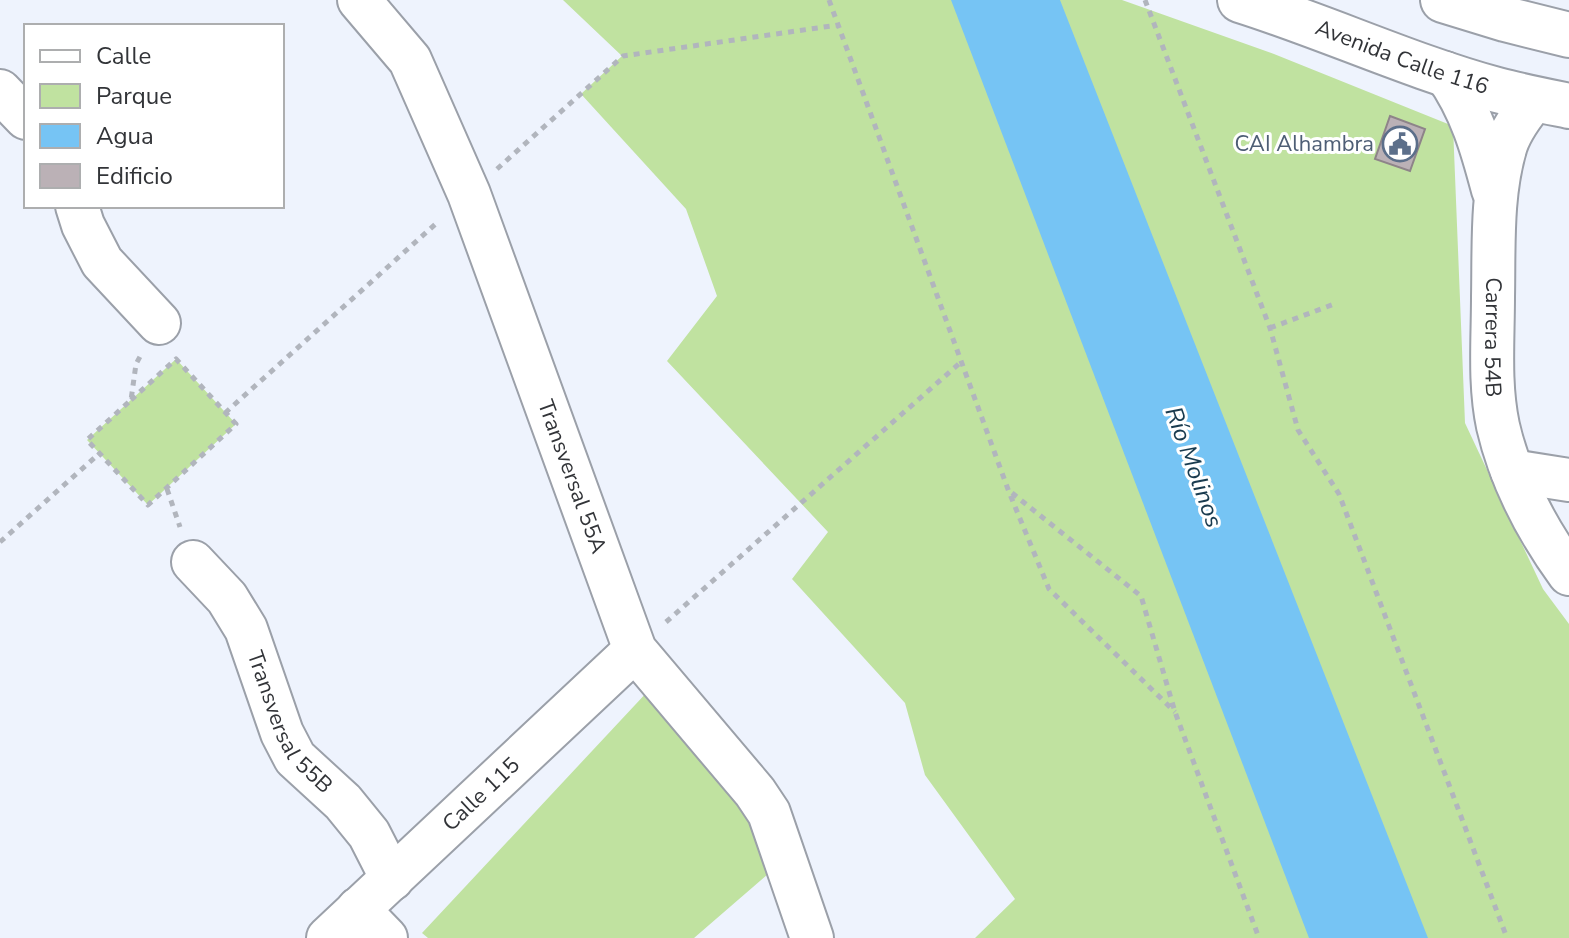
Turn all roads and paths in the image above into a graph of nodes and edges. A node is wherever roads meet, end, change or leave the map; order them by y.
1 (359, 0) edge
2 (829, 0) edge
3 (1145, 0) edge
4 (1240, 0) edge
5 (1443, 0) edge
6 (1507, 9) edge
7 (838, 25) junction
8 (1569, 35) edge
9 (1445, 73) junction
10 (0, 91) edge
11 (1552, 102) edge
12 (24, 116) edge
13 (469, 194) junction
14 (1495, 199) junction
15 (78, 208) edge
16 (1337, 303) dead end
17 (159, 323) dead end
18 (1270, 328) junction
19 (962, 361) junction
20 (225, 413) junction
21 (100, 453) junction
22 (1512, 471) junction
23 (1569, 480) edge
24 (1009, 492) junction
25 (0, 542) edge
26 (193, 562) dead end
27 (1569, 574) edge
28 (635, 650) junction
29 (1175, 712) junction
30 (392, 879) junction
31 (372, 924) edge
32 (328, 938) edge
33 (812, 938) edge
34 (1259, 938) edge
35 (1507, 938) edge

1 - 13 street, Transversal 55A
2 - 7 path
3 - 18 path
4 - 9 main road, Avenida Calle 116
5 - 6 main road
6 - 8 main road
7 - 13 path
7 - 19 path
9 - 11 main road, Avenida Calle 116
9 - 14 street, Carrera 54B
10 - 12 street
11 - 14 street, Carrera 54B
13 - 20 path
13 - 28 street, Transversal 55A
14 - 22 street, Carrera 54B
15 - 17 street
16 - 18 path
18 - 35 path
19 - 24 path
19 - 28 path
20 - 21 path
20 - 21 path
21 - 25 path
22 - 23 street
22 - 27 street, Carrera 54B
24 - 29 path
24 - 29 path
26 - 30 street, Transversal 55B
28 - 30 street, Calle 115
28 - 33 street, Transversal 55A
29 - 34 path
30 - 31 street, Calle 115
31 - 32 street, Calle 115

